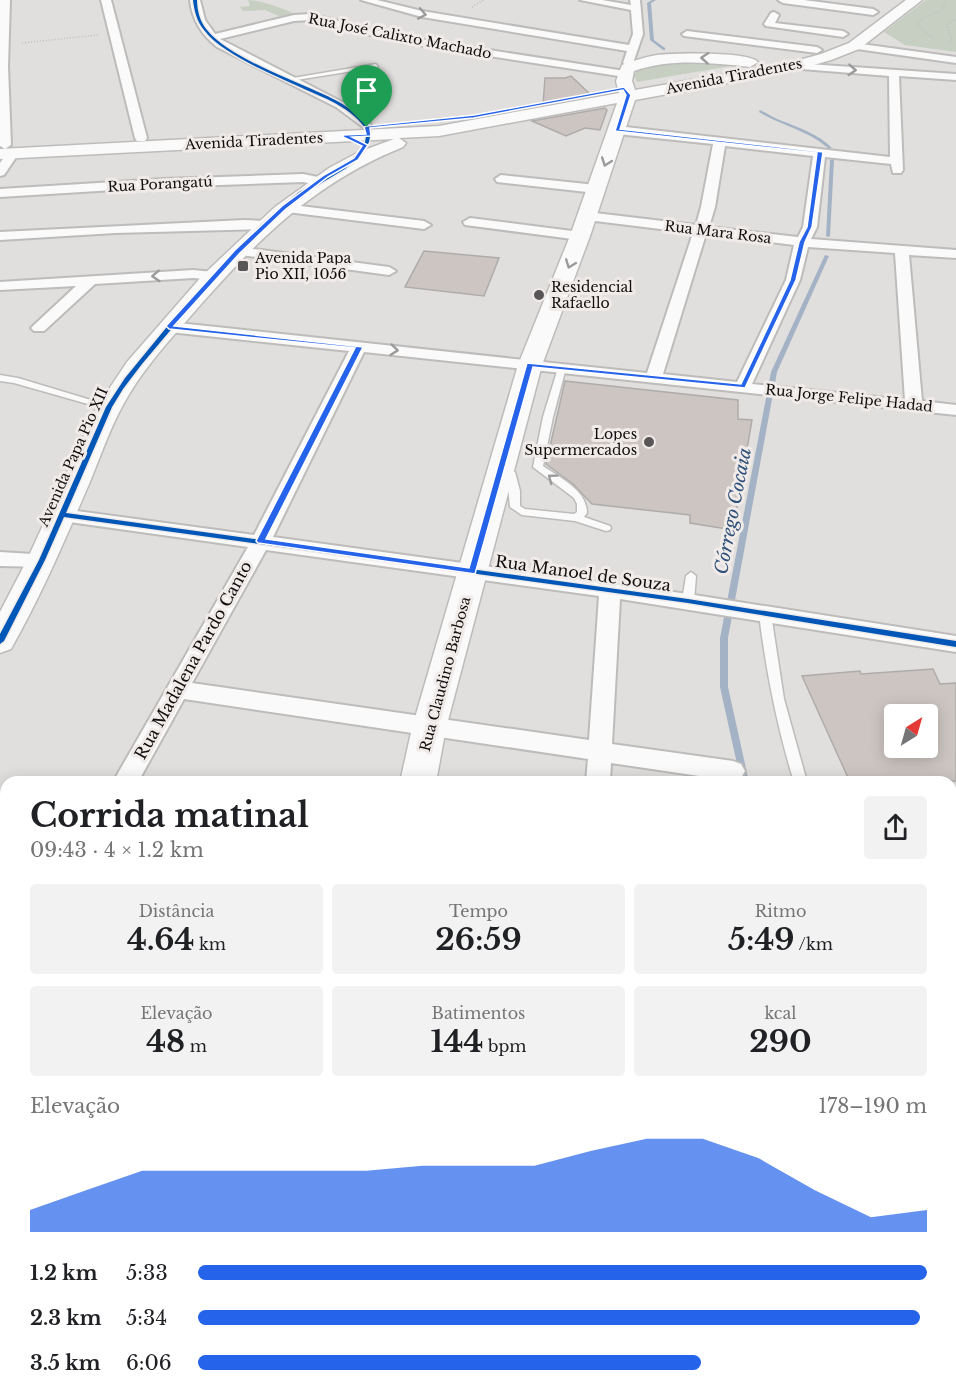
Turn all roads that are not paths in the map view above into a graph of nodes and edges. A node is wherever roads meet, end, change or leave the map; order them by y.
1 (5, 0) edge
2 (106, 0) edge
3 (195, 0) edge
4 (366, 0) edge
5 (585, 0) edge
6 (783, 0) edge
7 (915, 0) edge
8 (635, 4) edge
9 (877, 9) joint
10 (774, 15) dead end
11 (687, 34) dead end
12 (212, 38) junction
13 (852, 41) junction
14 (632, 50) junction
15 (817, 50) junction
16 (956, 60) edge
17 (650, 61) junction
18 (764, 64) junction
19 (376, 66) dead end
20 (793, 66) junction
21 (894, 73) junction
22 (956, 77) edge
23 (290, 79) junction
24 (626, 81) junction
25 (320, 130) junction
26 (617, 130) junction
27 (439, 131) junction
28 (344, 136) junction
29 (141, 138) junction
30 (720, 141) junction
31 (364, 142) junction
32 (4, 149) edge
33 (820, 152) junction
34 (0, 172) edge
35 (501, 179) dead end
36 (319, 181) junction
37 (596, 189) junction
38 (0, 193) edge
39 (284, 208) junction
40 (470, 222) dead end
41 (265, 225) junction
42 (424, 225) dead end
43 (584, 226) junction
44 (699, 231) junction
45 (0, 236) edge
46 (802, 242) junction
47 (238, 251) junction
48 (902, 251) junction
49 (956, 254) edge
50 (389, 271) dead end
51 (214, 276) junction
52 (92, 279) junction
53 (0, 286) edge
54 (169, 327) junction
55 (39, 328) dead end
56 (359, 347) junction
57 (530, 364) junction
58 (562, 368) junction
59 (654, 377) junction
60 (0, 378) edge
61 (747, 387) junction
62 (914, 405) junction
63 (109, 407) junction
64 (956, 410) edge
65 (500, 468) junction
66 (62, 514) junction
67 (576, 518) junction
68 (606, 528) dead end
69 (261, 541) junction
70 (0, 560) edge
71 (42, 560) junction
72 (472, 572) junction
73 (691, 576) dead end
74 (610, 591) junction
75 (688, 601) junction
76 (761, 614) junction
77 (0, 641) edge
78 (956, 644) edge
79 (176, 689) junction
80 (429, 728) junction
81 (598, 750) junction
82 (733, 771) dead end
83 (128, 776) edge
84 (419, 776) edge
85 (598, 776) edge
86 (799, 776) edge

1 - 32 street
2 - 29 street
3 - 12 street
4 -> 14 street
5 - 8 street
6 - 9 street
7 - 13 main road, Avenida Tiradentes
8 - 14 street
9 - 13 main road, Avenida Tiradentes
10 - 13 street
11 - 15 street
12 - 23 street
12 - 24 street, Rua José Calixto Machado
13 - 15 main road, Avenida Tiradentes
13 - 16 street
13 - 20 main road, Avenida Tiradentes
14 - 17 street
14 - 24 street
15 - 18 main road, Avenida Tiradentes
18 -> 17 main road
17 - 24 main road
18 - 24 main road, Avenida Tiradentes
19 - 23 lane
20 -> 21 street
20 - 24 main road, Avenida Tiradentes
21 - 22 street
21 - 33 street
23 - 31 street
24 - 26 main road, Rua Claudino Barbosa
24 - 27 main road, Avenida Tiradentes
24 - 31 main road, Avenida Tiradentes
25 - 28 main road
25 - 29 main road, Avenida Tiradentes
25 - 31 main road, Avenida Tiradentes
26 - 30 street
26 -> 37 main road, Rua Claudino Barbosa
27 - 31 main road, Avenida Tiradentes
27 - 31 main road
28 - 31 main road
28 - 32 main road, Avenida Tiradentes
29 - 32 main road, Avenida Tiradentes
30 - 33 street
30 - 44 street
31 - 36 main road, Avenida Papa Pio XII
32 - 34 street
33 - 46 street
35 - 37 street
36 - 38 street, Rua Porangatú
36 - 39 main road, Avenida Papa Pio XII
37 - 43 main road, Rua Claudino Barbosa
39 - 41 main road, Avenida Papa Pio XII
39 - 42 street
40 - 43 street, Rua Mara Rosa
41 - 45 street
41 - 47 main road, Avenida Papa Pio XII
43 - 44 street, Rua Mara Rosa
43 -> 57 main road, Rua Claudino Barbosa
44 - 46 street, Rua Mara Rosa
44 - 59 street
46 - 48 street, Rua Mara Rosa
46 - 61 street
47 - 50 street
47 - 51 main road, Avenida Papa Pio XII
48 - 49 street, Rua Mara Rosa
48 - 62 street
51 -> 52 street
51 - 54 main road, Avenida Papa Pio XII
52 - 53 street
52 - 55 street
54 - 56 street, Rua Jorge Felipe Hadad
54 - 63 main road, Avenida Papa Pio XII
56 -> 57 street, Rua Jorge Felipe Hadad
56 - 69 street, Rua Madalena Pardo Canto
57 - 58 street, Rua Jorge Felipe Hadad
57 - 65 main road, Rua Claudino Barbosa
58 - 59 street, Rua Jorge Felipe Hadad
67 -> 58 lane
59 - 61 street, Rua Jorge Felipe Hadad
60 - 63 lane
61 - 62 street, Rua Jorge Felipe Hadad
62 - 64 street, Rua Jorge Felipe Hadad
63 - 66 main road, Avenida Papa Pio XII
65 - 67 lane
65 - 72 main road, Rua Claudino Barbosa
66 - 69 street, Rua Manoel de Souza
66 - 71 main road, Avenida Papa Pio XII
67 - 68 lane
69 - 72 street, Rua Manoel de Souza
69 - 79 street, Rua Madalena Pardo Canto
70 - 71 street
71 - 77 main road, Avenida Papa Pio XII
72 - 74 street, Rua Manoel de Souza
72 - 80 main road, Rua Claudino Barbosa
73 - 75 lane
74 - 75 street, Rua Manoel de Souza
74 - 81 street
75 - 76 street, Rua Manoel de Souza
76 - 78 street, Rua Manoel de Souza
76 - 86 lane
79 - 80 street
79 - 83 street, Rua Madalena Pardo Canto
80 - 81 street
80 - 84 main road, Rua Claudino Barbosa
81 - 82 street
81 - 85 street

